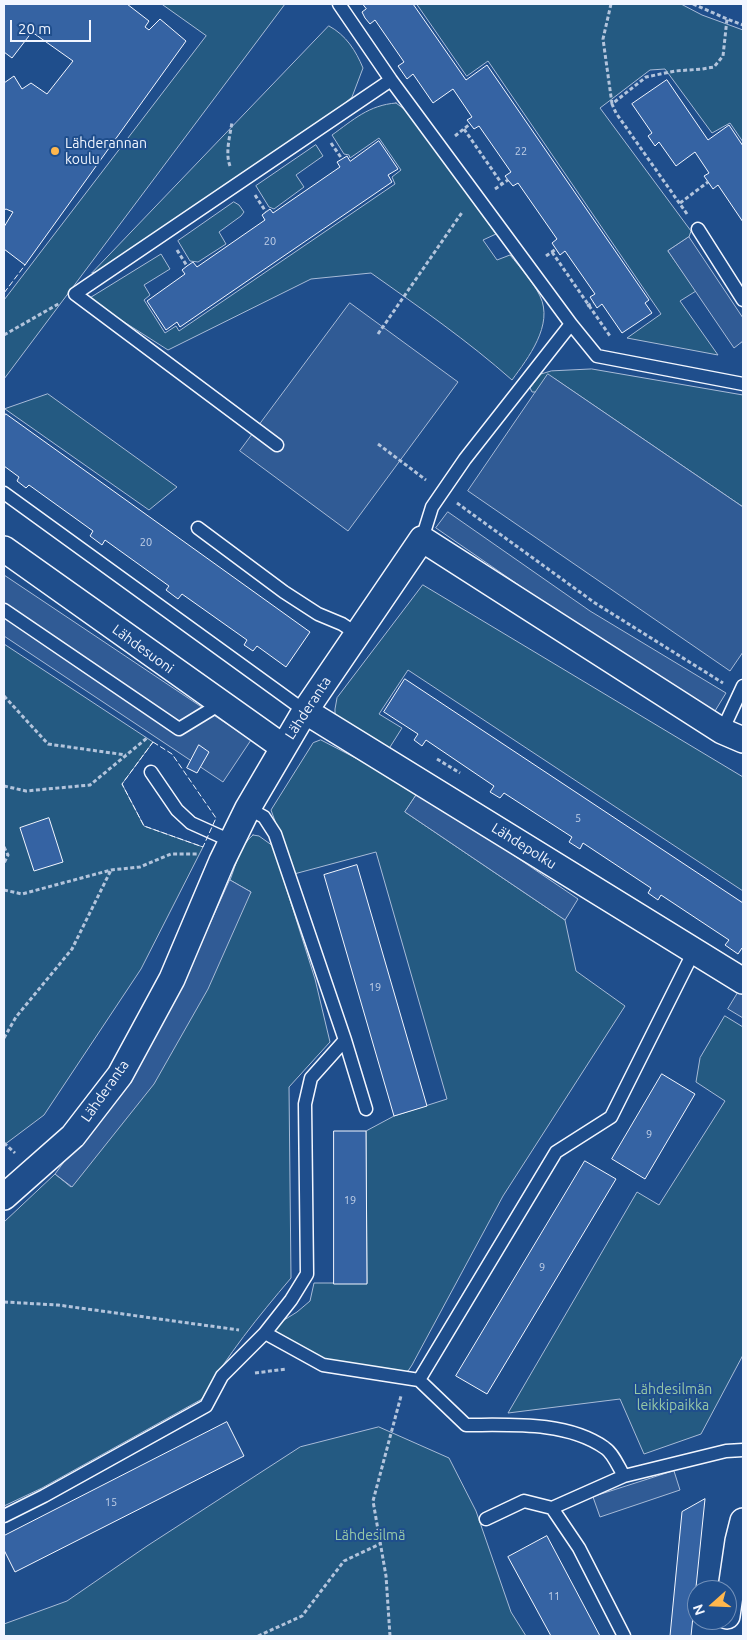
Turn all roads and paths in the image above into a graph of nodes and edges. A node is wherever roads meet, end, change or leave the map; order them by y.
1 (339, 4) edge
2 (611, 4) edge
3 (692, 4) edge
4 (726, 20) junction
5 (743, 25) edge
6 (391, 80) junction
7 (612, 104) junction
8 (232, 122) dead end
9 (464, 129) dead end
10 (708, 182) dead end
11 (239, 184) junction
12 (502, 184) dead end
13 (475, 192) junction
14 (680, 203) junction
15 (698, 229) joint
16 (552, 252) dead end
17 (75, 294) junction
18 (743, 300) edge
19 (571, 324) junction
20 (378, 334) dead end
21 (4, 336) edge
22 (610, 336) dead end
23 (743, 384) edge
24 (378, 444) dead end
25 (277, 445) dead end
26 (4, 493) edge
27 (443, 493) junction
28 (198, 528) dead end
29 (422, 539) junction
30 (4, 549) edge
31 (4, 610) edge
32 (357, 634) junction
33 (741, 690) edge
34 (4, 696) edge
35 (220, 704) junction
36 (305, 711) junction
37 (732, 736) edge
38 (147, 738) dead end
39 (283, 747) junction
40 (126, 755) junction
41 (151, 772) dead end
42 (4, 786) edge
43 (248, 808) junction
44 (4, 847) edge
45 (227, 851) junction
46 (4, 863) edge
47 (111, 870) junction
48 (4, 890) edge
49 (694, 951) junction
50 (743, 981) edge
51 (4, 1038) edge
52 (345, 1040) junction
53 (366, 1109) dead end
54 (4, 1143) edge
55 (21, 1158) dead end
56 (4, 1197) edge
57 (4, 1302) edge
58 (265, 1333) junction
59 (323, 1365) junction
60 (222, 1376) junction
61 (406, 1378) junction
62 (419, 1380) junction
63 (743, 1450) edge
64 (624, 1476) junction
65 (552, 1508) junction
66 (4, 1516) edge
67 (486, 1519) dead end
68 (743, 1521) edge
69 (380, 1544) junction
70 (732, 1580) edge
71 (258, 1636) edge
72 (390, 1636) edge
73 (624, 1636) edge

1 - 6 lane
2 - 7 path
3 - 4 path
4 - 5 path
4 - 7 path
6 - 11 lane
6 - 13 lane
7 - 14 path
8 - 11 path
9 - 12 path
10 - 14 path
11 - 17 lane
13 - 19 lane
13 - 20 path
14 - 15 path
15 - 18 lane
16 - 22 path
17 - 21 path
17 - 25 lane
19 - 23 lane
19 - 27 lane
24 - 27 path
26 - 36 lane
27 - 29 lane
27 - 33 path
28 - 32 lane
29 - 32 street, Lähderanta
29 - 37 street
30 - 35 street, Lähdesuoni
31 - 35 lane
32 - 36 street, Lähderanta
33 - 37 lane
34 - 40 path
35 - 39 street, Lähdesuoni
36 - 39 street, Lähderanta
36 - 49 street, Lähdepolku
38 - 40 path
39 - 43 street, Lähderanta
40 - 42 path
41 - 45 lane
43 - 45 street, Lähderanta
43 - 52 lane
44 - 46 path
45 - 47 path
45 - 56 street, Lähderanta
47 - 48 path
47 - 51 path
49 - 50 street, Lähdepolku
49 - 62 lane
52 - 53 lane
52 - 58 lane
54 - 55 path
57 - 58 path
58 - 59 lane
58 - 60 lane
59 - 60 path
59 - 61 lane
60 - 66 lane
61 - 62 lane
61 - 69 path
62 - 64 lane
63 - 64 lane
64 - 65 lane
65 - 67 lane
65 - 73 lane
68 - 70 street
69 - 71 path
69 - 72 path

